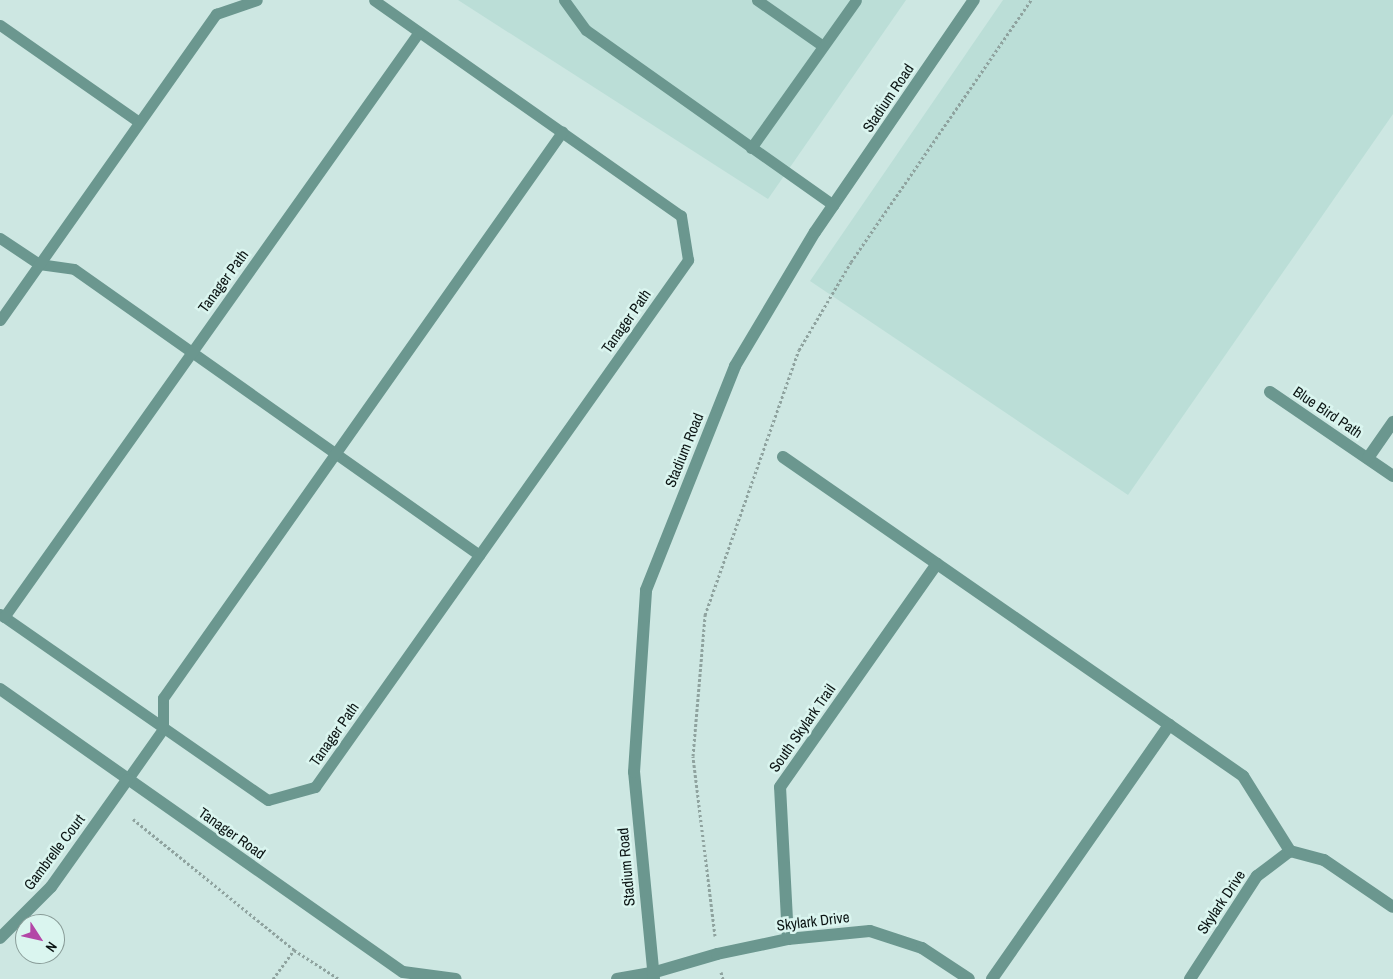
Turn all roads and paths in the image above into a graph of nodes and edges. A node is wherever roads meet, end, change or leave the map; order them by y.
1 (257, 0) edge
2 (374, 0) edge
3 (564, 0) edge
4 (757, 0) edge
5 (856, 0) edge
6 (974, 0) edge
7 (0, 24) edge
8 (419, 32) junction
9 (823, 46) junction
10 (139, 122) junction
11 (562, 132) junction
12 (751, 148) junction
13 (833, 206) junction
14 (0, 238) edge
15 (39, 264) junction
16 (0, 320) edge
17 (190, 353) junction
18 (1270, 392) dead end
19 (1393, 422) edge
20 (335, 454) junction
21 (783, 457) dead end
22 (1368, 458) junction
23 (1393, 476) edge
24 (479, 555) junction
25 (936, 564) junction
26 (2, 615) edge
27 (0, 689) edge
28 (1169, 724) junction
29 (163, 729) junction
30 (127, 780) junction
31 (133, 819) dead end
32 (1290, 851) junction
33 (1393, 907) edge
34 (0, 938) edge
35 (788, 939) junction
36 (294, 950) junction
37 (401, 976) edge
38 (653, 976) edge
39 (273, 979) edge
40 (339, 979) edge
41 (456, 979) edge
42 (617, 979) edge
43 (969, 979) edge
44 (992, 979) edge
45 (1190, 979) edge

1 - 10 lane
2 - 8 lane, Tanager Path
3 - 12 lane
4 - 9 lane
5 - 9 lane
6 - 13 street, Stadium Road
7 - 10 lane
8 - 11 lane, Tanager Path
8 - 17 lane, Tanager Path
9 - 12 lane
10 - 15 lane
11 - 20 lane
11 - 24 lane, Tanager Path
12 - 13 lane
13 - 38 street, Stadium Road
14 - 15 lane
15 - 16 lane
15 - 17 lane
17 - 20 lane
17 - 26 lane, Tanager Path
18 - 22 street, Blue Bird Path
19 - 22 street, Blue Bird Path
20 - 24 lane
20 - 29 lane
21 - 25 street
22 - 23 street, Blue Bird Path
24 - 29 lane, Tanager Path
25 - 28 street
25 - 35 street, South Skylark Trail
26 - 29 lane, Tanager Path
27 - 30 street, Tanager Road
28 - 32 street
28 - 44 street
29 - 30 lane
30 - 34 street, Gambrelle Court
30 - 37 street, Tanager Road
31 - 36 path
32 - 33 street
32 - 45 street, Skylark Drive
35 - 38 street, Skylark Drive
35 - 43 street, Skylark Drive
36 - 39 path
36 - 40 path
37 - 41 street, Tanager Road
38 - 42 street

